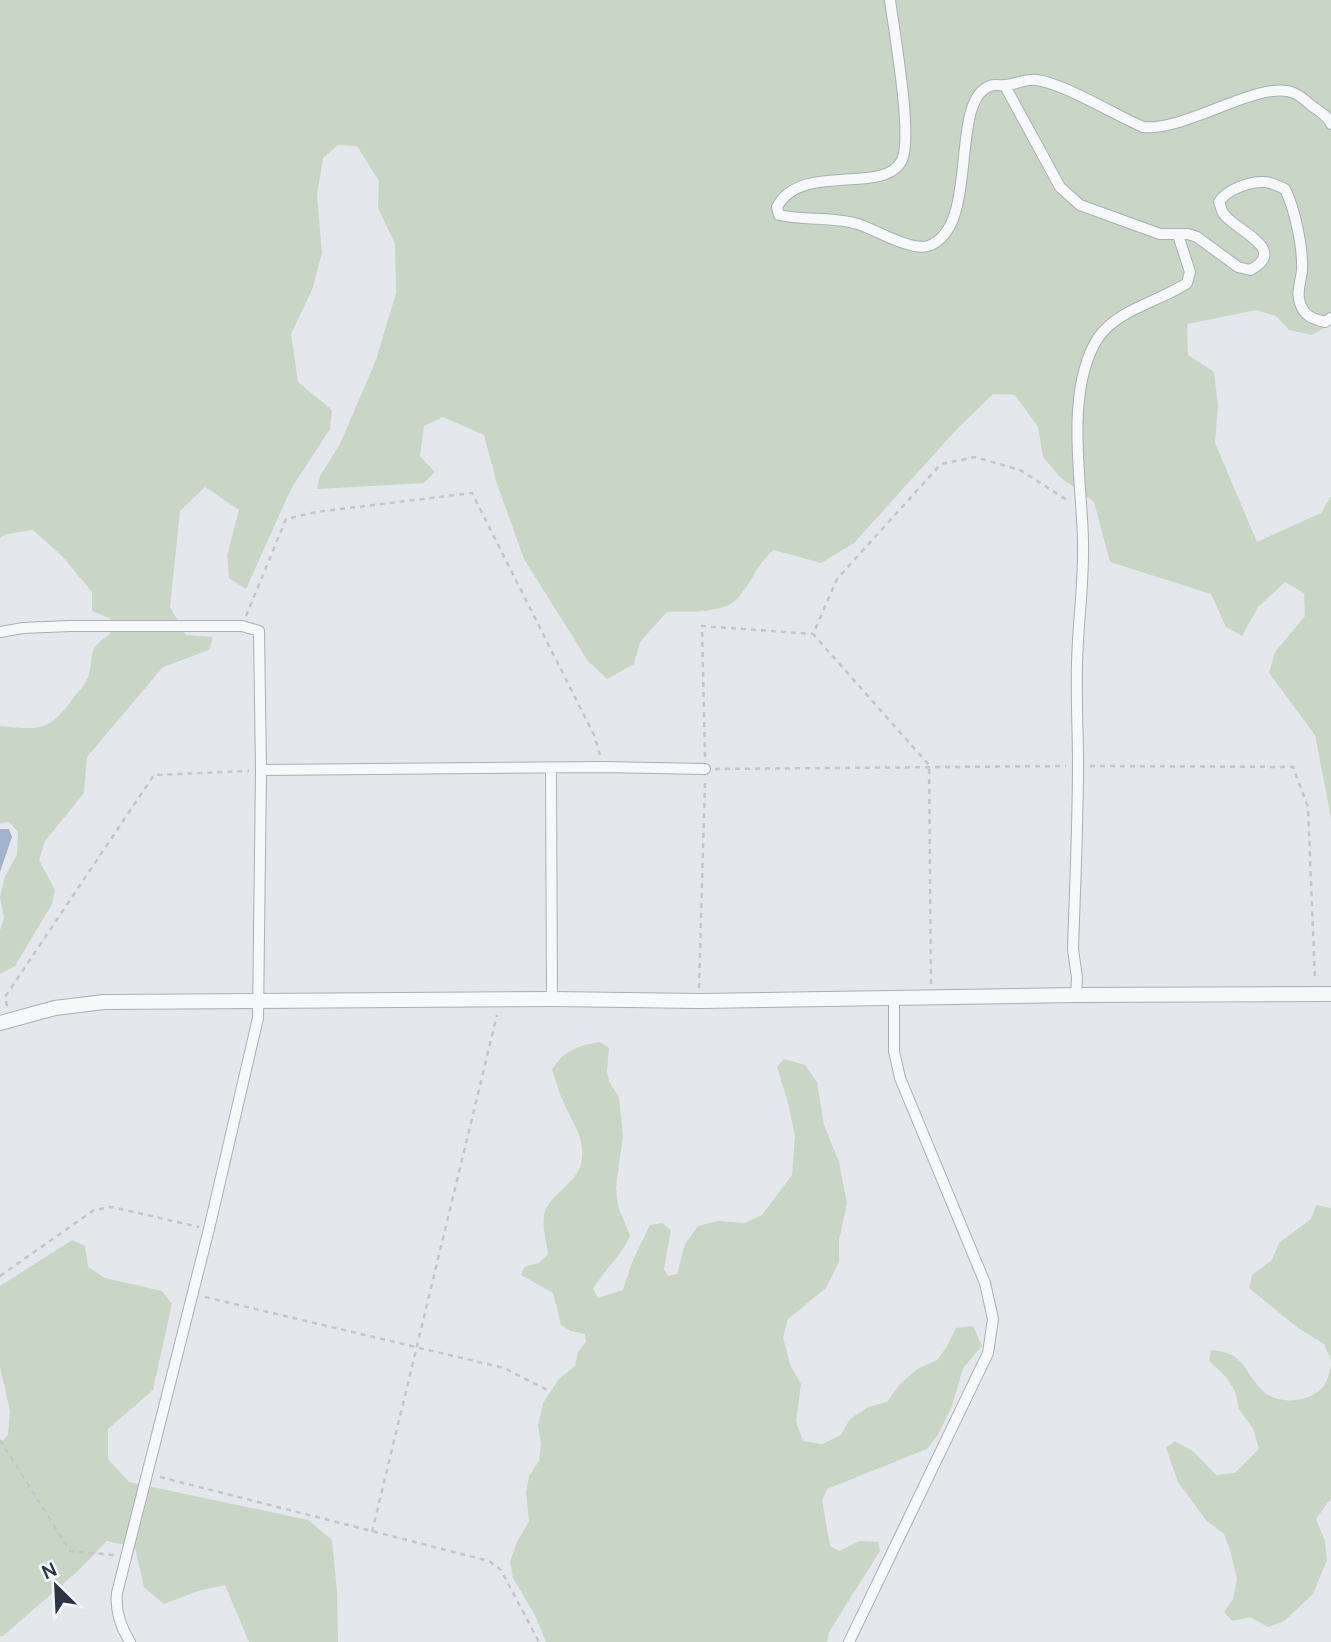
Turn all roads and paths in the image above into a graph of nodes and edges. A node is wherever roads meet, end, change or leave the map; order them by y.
1 (890, 0) edge
2 (1005, 86) junction
3 (1331, 124) edge
4 (1178, 235) junction
5 (1331, 318) edge
6 (1080, 508) junction
7 (242, 625) junction
8 (0, 632) edge
9 (813, 634) junction
10 (929, 765) junction
11 (1078, 766) junction
12 (604, 767) junction
13 (551, 769) junction
14 (705, 769) junction
15 (261, 770) junction
16 (1315, 994) junction
17 (1331, 994) edge
18 (1076, 995) junction
19 (931, 998) junction
20 (499, 999) junction
21 (552, 999) junction
22 (894, 999) junction
23 (259, 1001) junction
24 (699, 1001) junction
25 (4, 1022) edge
26 (209, 1229) junction
27 (0, 1276) edge
28 (192, 1294) junction
29 (416, 1348) junction
30 (551, 1392) dead end
31 (0, 1440) edge
32 (146, 1477) junction
33 (372, 1532) junction
34 (126, 1556) junction
35 (130, 1642) edge
36 (539, 1642) edge
37 (849, 1642) edge

1 - 2 street
2 - 3 street
2 - 4 street
4 - 5 street
4 - 6 street
6 - 9 path
6 - 11 street
7 - 8 street
7 - 12 path
7 - 15 street
9 - 10 path
9 - 14 path
10 - 11 path
10 - 14 path
10 - 19 path
11 - 16 path
11 - 18 street
12 - 13 street
12 - 14 street
13 - 15 street
13 - 21 street
14 - 24 path
15 - 23 street
15 - 25 path
16 - 17 street
16 - 18 street
18 - 19 street
19 - 22 street
20 - 21 street
20 - 23 street
20 - 29 path
21 - 24 street
22 - 24 street
22 - 37 street
23 - 25 street
23 - 26 street
26 - 27 path
26 - 28 street
28 - 29 path
28 - 32 street
29 - 30 path
29 - 33 path
31 - 34 path
32 - 33 path
32 - 34 street
33 - 36 path
34 - 35 street

